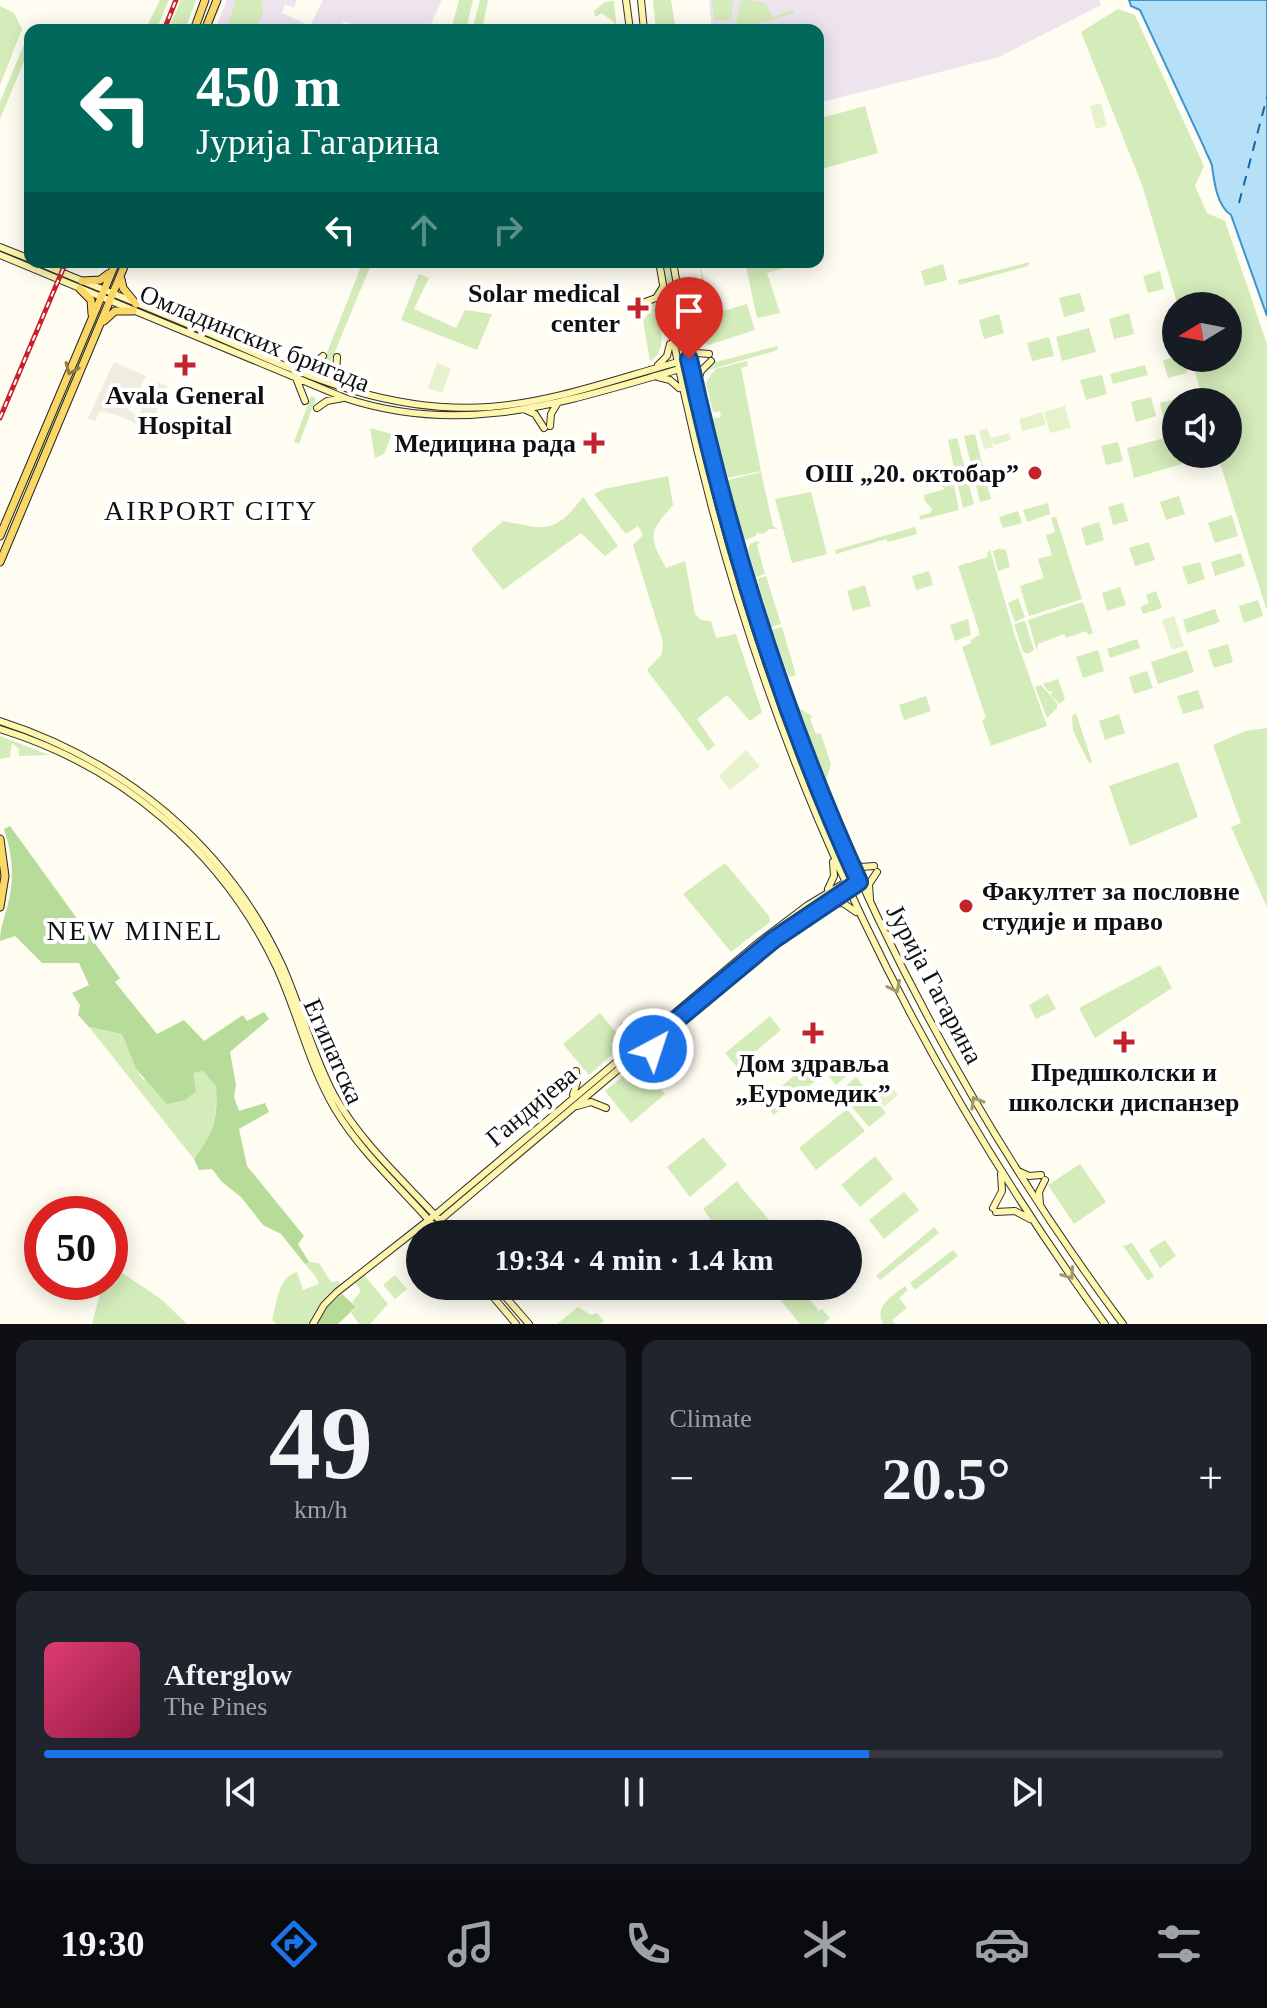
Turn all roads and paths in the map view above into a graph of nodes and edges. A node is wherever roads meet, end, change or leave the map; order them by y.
1 (205, 0) edge
2 (217, 0) edge
3 (626, 0) edge
4 (641, 0) edge
5 (196, 24) edge
6 (207, 24) edge
7 (629, 24) edge
8 (643, 24) edge
9 (0, 247) edge
10 (0, 255) edge
11 (24, 257) edge
12 (24, 264) edge
13 (35, 268) edge
14 (48, 268) edge
15 (112, 268) edge
16 (113, 268) edge
17 (124, 268) edge
18 (660, 268) edge
19 (674, 268) edge
20 (121, 276) junction
21 (81, 285) junction
22 (663, 287) junction
23 (102, 294) junction
24 (112, 298) junction
25 (645, 302) dead end
26 (134, 307) junction
27 (92, 319) junction
28 (100, 325) junction
29 (671, 337) junction
30 (686, 338) junction
31 (323, 356) dead end
32 (337, 357) dead end
33 (690, 362) junction
34 (677, 366) junction
35 (290, 368) junction
36 (652, 373) junction
37 (296, 378) junction
38 (347, 395) junction
39 (682, 395) junction
40 (697, 395) junction
41 (305, 401) dead end
42 (558, 403) junction
43 (317, 408) dead end
44 (526, 410) junction
45 (23, 482) junction
46 (33, 486) junction
47 (0, 536) edge
48 (0, 562) edge
49 (0, 721) edge
50 (0, 729) edge
51 (0, 839) edge
52 (832, 855) junction
53 (847, 855) junction
54 (858, 879) junction
55 (228, 881) junction
56 (846, 886) junction
57 (823, 895) junction
58 (825, 904) junction
59 (0, 907) edge
60 (872, 910) junction
61 (861, 917) junction
62 (624, 1026) dead end
63 (660, 1029) junction
64 (655, 1063) dead end
65 (576, 1071) dead end
66 (572, 1104) junction
67 (606, 1108) dead end
68 (1016, 1169) junction
69 (1000, 1171) junction
70 (1045, 1214) junction
71 (431, 1220) edge
72 (433, 1220) edge
73 (1034, 1223) junction
74 (406, 1240) edge
75 (496, 1300) edge
76 (508, 1300) edge
77 (313, 1324) edge
78 (516, 1324) edge
79 (529, 1324) edge
80 (1105, 1324) edge
81 (1123, 1324) edge

1 - 5 main road
2 - 6 main road
3 - 7 main road
4 - 8 main road
9 - 11 main road
10 - 12 main road, Омладинских бригада
13 - 21 main road, Омладинских бригада
14 - 21 main road, Омладинских бригада
15 - 21 main road
16 - 23 main road
17 - 20 main road
18 - 22 main road, Јурија Гагарина
19 - 30 main road, Јурија Гагарина
20 - 24 main road
20 - 26 main road
21 - 23 main road, Омладинских бригада
21 - 27 main road
22 - 25 main road
22 - 29 main road, Јурија Гагарина
23 - 24 main road, Омладинских бригада
23 - 27 main road
24 - 26 main road, Омладинских бригада
24 - 28 main road
26 - 28 main road
26 - 35 main road, Омладинских бригада
26 - 37 main road, Омладинских бригада
27 -> 45 main road
28 - 46 main road
29 - 34 main road, Јурија Гагарина
29 - 36 main road
30 - 33 main road, Јурија Гагарина
30 - 40 main road
31 - 35 main road
32 - 38 main road
33 - 34 main road, Омладинских бригада
33 - 40 main road, Јурија Гагарина
34 - 36 main road, Омладинских бригада
34 - 39 main road, Јурија Гагарина
35 - 38 main road, Омладинских бригада
36 - 38 main road, Омладинских бригада
36 - 39 main road
36 - 42 main road, Омладинских бригада
37 - 38 main road, Омладинских бригада
37 - 41 main road
38 - 43 main road
38 - 44 main road, Омладинских бригада
39 - 52 main road, Јурија Гагарина
40 - 53 main road, Јурија Гагарина
42 - 44 main road, Омладинских бригада
42 - 44 main road
45 - 46 main road
45 - 47 main road
46 - 48 main road
49 - 55 main road
50 - 55 main road
51 - 59 main road
52 - 56 main road, Јурија Гагарина
52 - 57 main road
53 - 54 main road, Јурија Гагарина
53 - 60 main road
54 - 56 main road, Гандијева
54 - 60 main road, Јурија Гагарина
55 - 71 main road, Египатска
56 - 57 main road, Гандијева
56 - 58 main road, Гандијева
56 - 61 main road, Јурија Гагарина
57 - 63 main road, Гандијева
58 - 61 main road
58 - 63 main road, Гандијева
68 -> 60 main road, Јурија Гагарина
61 -> 69 main road, Јурија Гагарина
62 - 63 main road
63 - 64 main road
63 - 66 main road, Гандијева
65 - 66 main road
66 - 67 main road
66 - 72 main road, Гандијева
68 - 70 main road, Јурија Гагарина
68 - 70 main road
69 - 73 main road, Јурија Гагарина
69 - 73 main road
70 - 81 main road, Јурија Гагарина
73 -> 80 main road, Јурија Гагарина
74 - 77 main road, Гандијева
75 - 78 main road
76 - 79 main road

